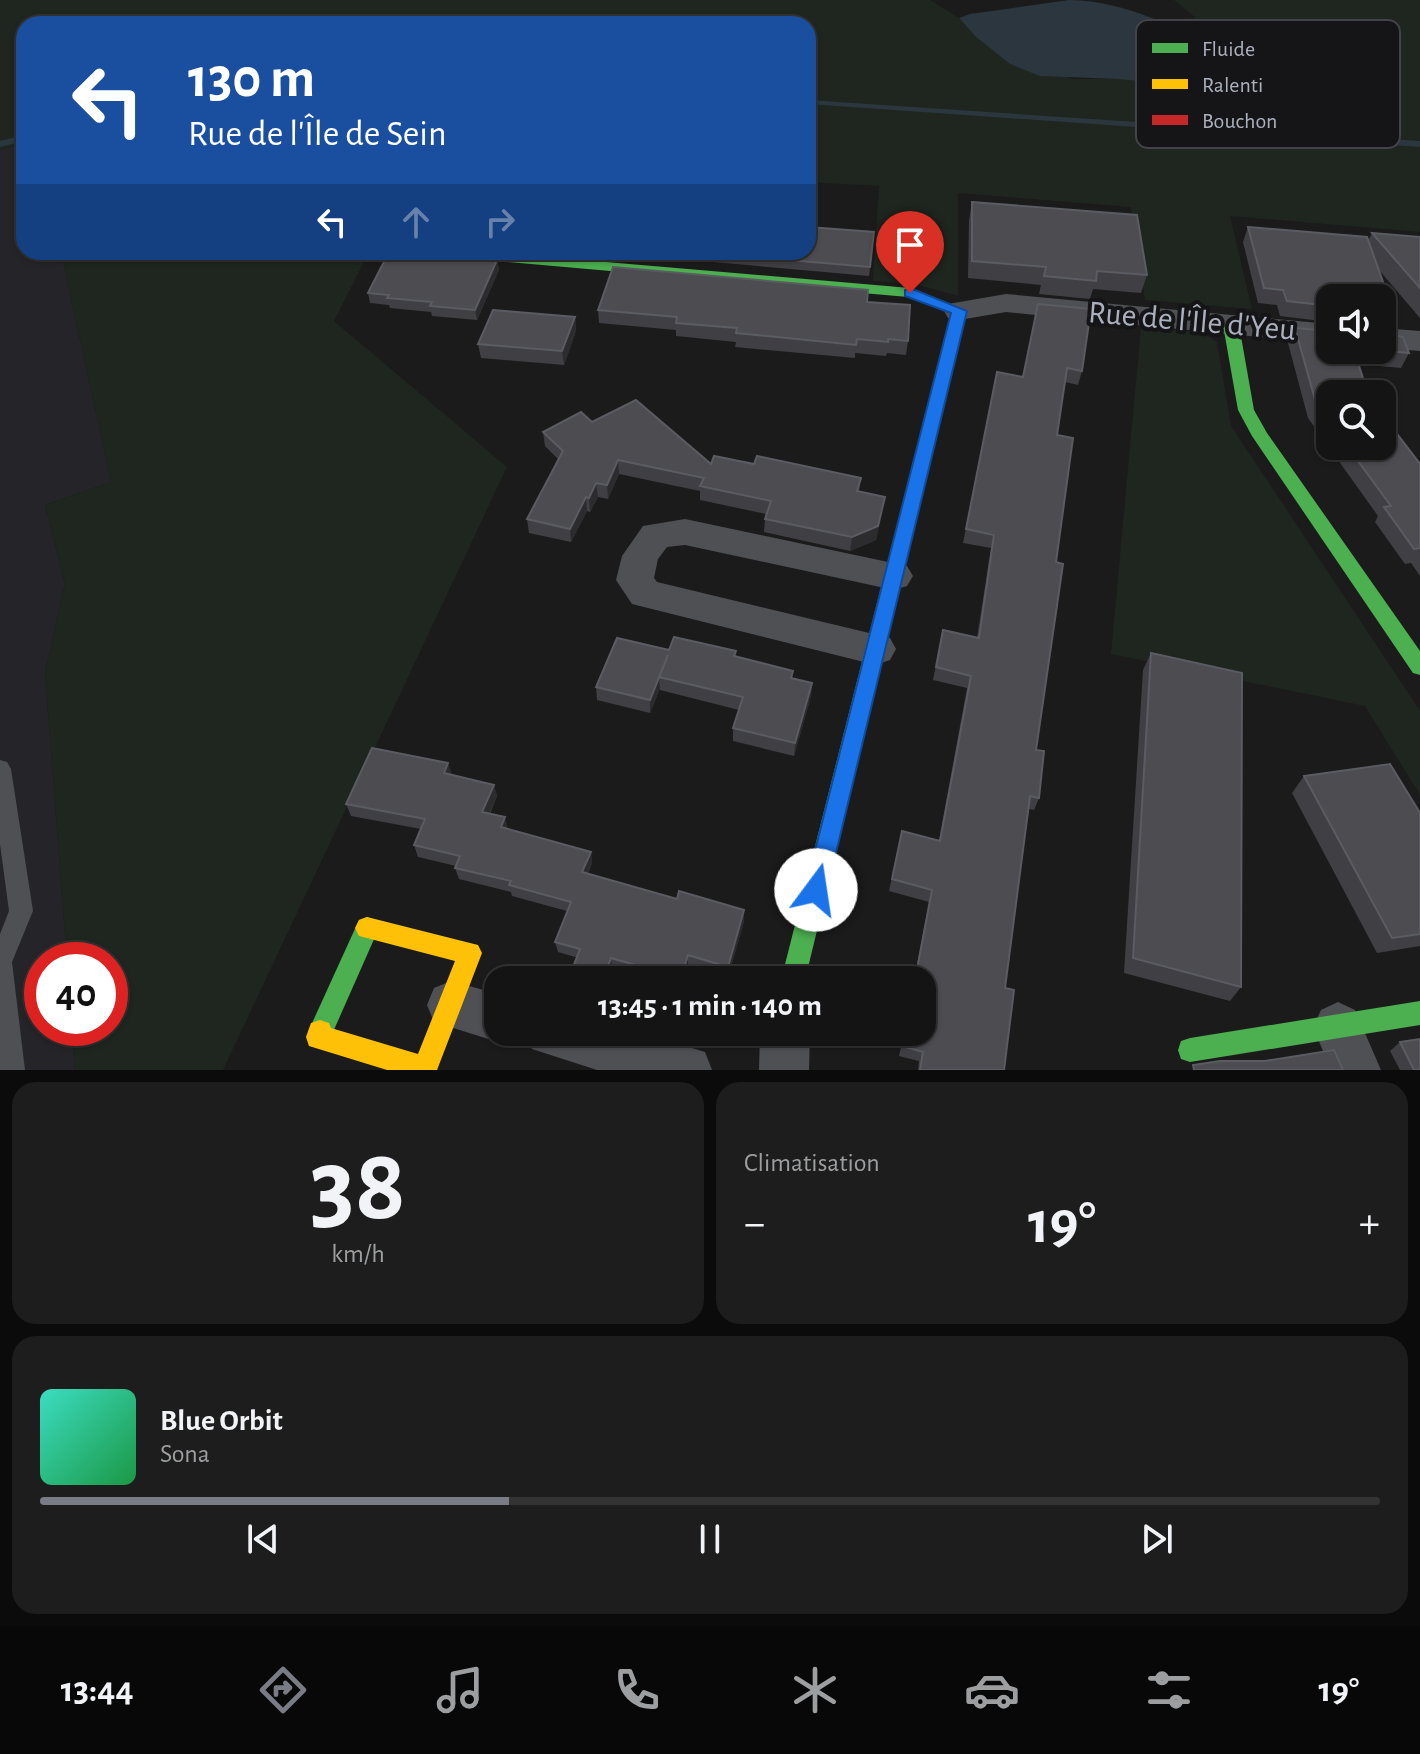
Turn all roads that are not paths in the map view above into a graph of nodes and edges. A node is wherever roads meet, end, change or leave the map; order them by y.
1 (532, 260) edge
2 (959, 311) junction
3 (1231, 325) junction
4 (1316, 333) edge
5 (1396, 339) edge
6 (1420, 341) edge
7 (894, 576) junction
8 (876, 649) junction
9 (1420, 667) edge
10 (0, 769) edge
11 (797, 966) edge
12 (451, 1005) junction
13 (1420, 1013) edge
14 (484, 1014) edge
15 (600, 1046) edge
16 (785, 1046) edge
17 (1347, 1048) edge
18 (1190, 1050) dead end
19 (12, 1070) edge
20 (687, 1070) edge
21 (784, 1070) edge

1 - 2 street
2 - 3 street, Rue de l'Île d'Yeu
2 - 7 street
3 - 4 street, Rue de l'Île d'Yeu
3 - 9 street
5 - 6 street
7 - 8 street
7 - 8 street
8 - 11 street
10 - 19 lane
12 - 12 street
12 - 14 street
13 - 17 street
15 - 20 street
16 - 21 street
17 - 18 street

